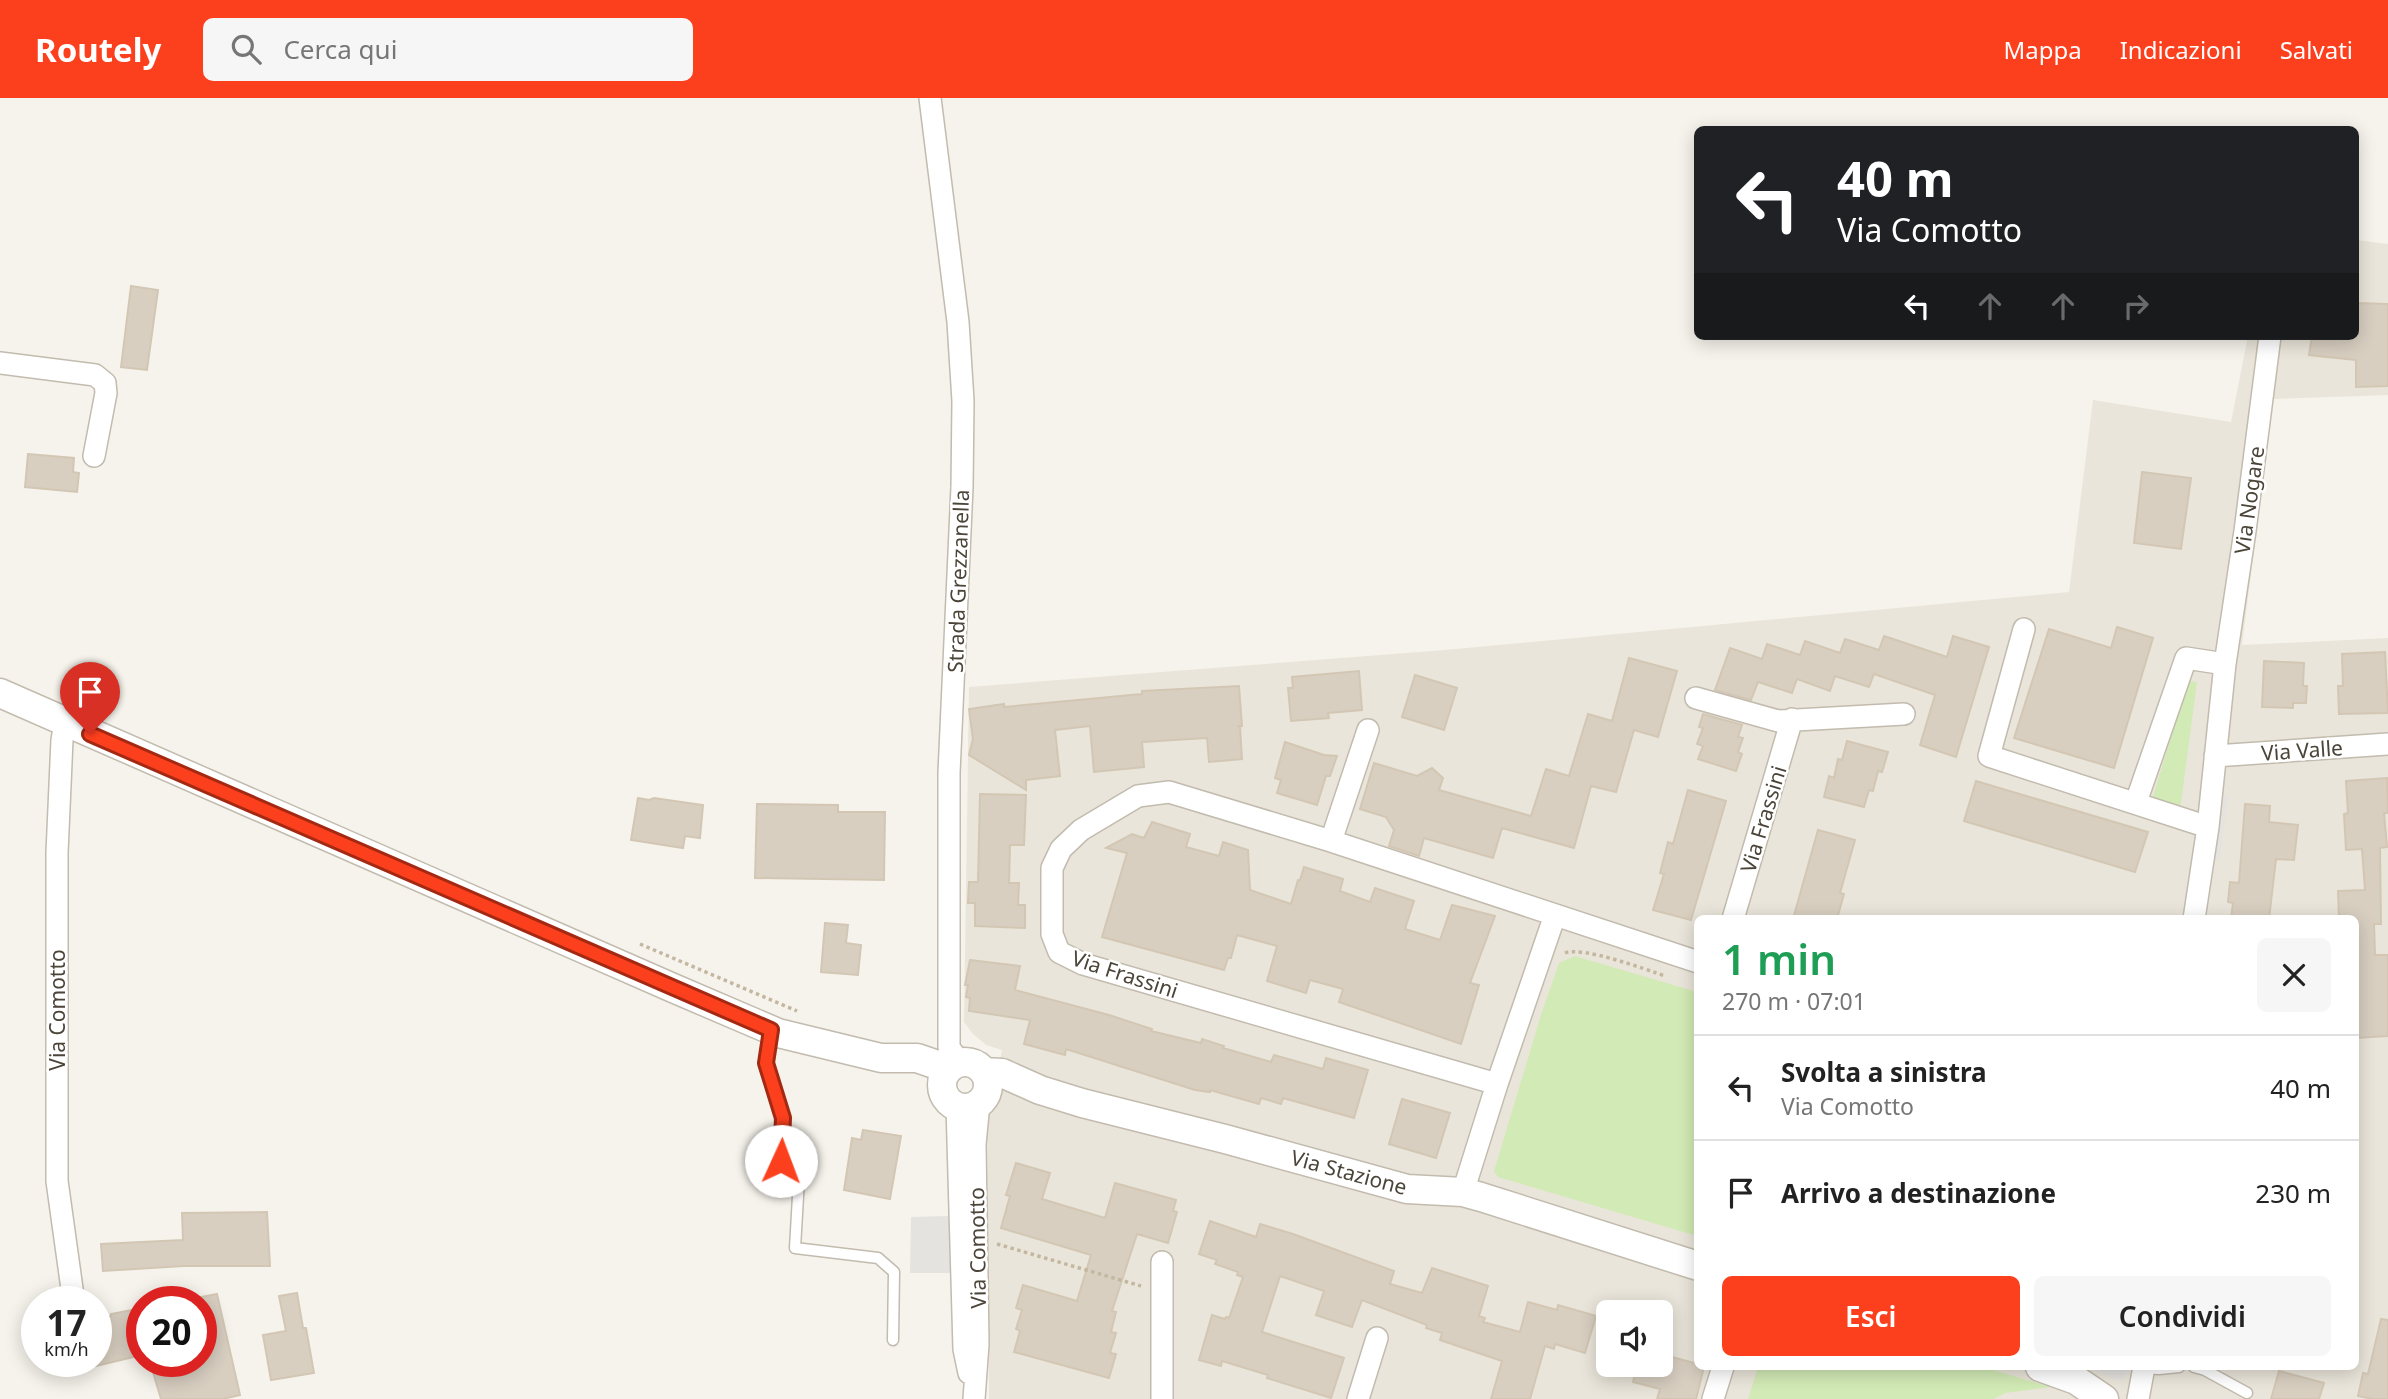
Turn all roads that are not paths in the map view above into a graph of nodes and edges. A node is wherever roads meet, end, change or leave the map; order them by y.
1 (930, 98) edge
2 (2269, 340) edge
3 (0, 363) edge
4 (94, 456) dead end
5 (2024, 629) dead end
6 (2225, 664) junction
7 (0, 694) edge
8 (1696, 698) dead end
9 (1904, 714) dead end
10 (1792, 719) junction
11 (65, 723) junction
12 (1368, 730) dead end
13 (2388, 744) edge
14 (2216, 755) junction
15 (2136, 802) junction
16 (2208, 827) junction
17 (1331, 842) junction
18 (1555, 915) junction
19 (1734, 915) edge
20 (2195, 915) edge
21 (1694, 961) edge
22 (771, 1030) junction
23 (1497, 1084) junction
24 (966, 1085) junction
25 (1462, 1192) junction
26 (1162, 1262) dead end
27 (1694, 1265) edge
28 (72, 1286) edge
29 (1377, 1338) dead end
30 (893, 1340) dead end
31 (1722, 1370) edge
32 (2049, 1370) edge
33 (2143, 1370) edge
34 (2206, 1370) edge
35 (2247, 1393) dead end
36 (974, 1396) edge
37 (1163, 1399) edge
38 (1358, 1399) edge
39 (1713, 1399) edge
40 (2104, 1399) edge
41 (2138, 1399) edge

1 - 24 street, Strada Grezzanella
2 - 6 street, Via Nogare
3 - 4 street
5 - 15 street
6 - 14 street, Via Nogare
6 - 15 street
7 - 11 street
8 - 10 street
9 - 10 street
10 - 19 street, Via Frassini
11 - 22 street
11 - 28 street, Via Comotto
12 - 17 street
13 - 14 street, Via Valle
14 - 16 street, Via Nogare
15 - 16 street
16 - 20 street, Via Nogare
17 - 18 street, Via Frassini
17 - 23 street, Via Frassini
18 - 21 street, Via Frassini
18 - 23 street
22 - 24 street
22 - 30 lane
23 - 25 street
24 - 25 street, Via Stazione
24 - 36 street, Via Comotto
25 - 27 street, Via Stazione
26 - 37 street
29 - 38 street
31 - 39 street
32 - 40 street
33 - 41 street
34 - 35 lane

